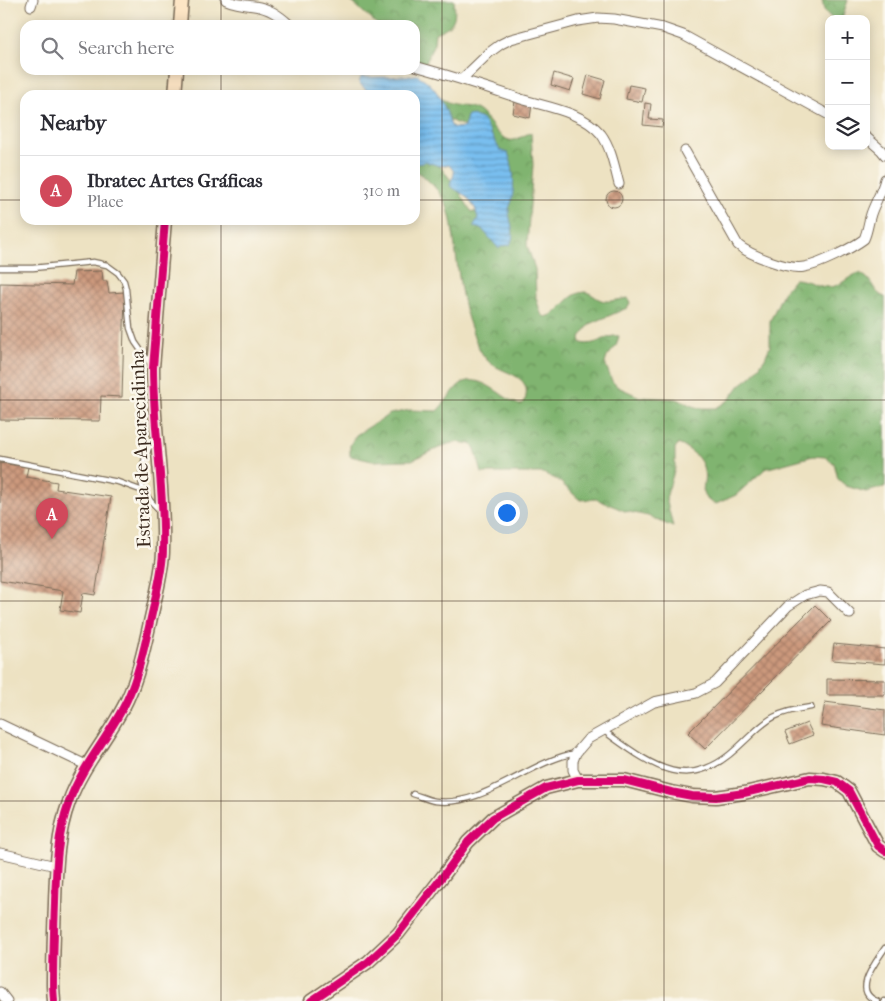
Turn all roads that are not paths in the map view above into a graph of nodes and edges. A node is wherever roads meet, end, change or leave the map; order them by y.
1 (182, 0) edge
2 (226, 0) edge
3 (180, 20) edge
4 (284, 20) edge
5 (420, 67) edge
6 (177, 75) edge
7 (462, 79) junction
8 (175, 90) edge
9 (825, 113) edge
10 (870, 140) edge
11 (685, 151) dead end
12 (885, 156) edge
13 (885, 179) edge
14 (619, 184) dead end
15 (164, 225) edge
16 (0, 268) edge
17 (153, 368) junction
18 (156, 433) junction
19 (0, 459) edge
20 (143, 491) junction
21 (163, 514) junction
22 (850, 614) dead end
23 (811, 708) dead end
24 (0, 724) edge
25 (604, 731) junction
26 (576, 753) junction
27 (86, 765) junction
28 (578, 780) junction
29 (413, 794) dead end
30 (885, 851) edge
31 (0, 854) edge
32 (56, 866) junction
33 (885, 948) edge
34 (52, 986) junction
35 (0, 992) edge
36 (7, 1001) edge
37 (48, 1001) edge
38 (54, 1001) edge
39 (311, 1001) edge
40 (877, 1001) edge

1 - 3 street
2 - 4 street
5 - 7 street
6 - 8 street
7 - 9 street
7 - 14 street
10 - 12 street
11 - 13 street
15 - 17 street, Estrada de Aparecidinha
16 - 17 lane
17 - 18 street, Estrada de Aparecidinha
18 - 20 lane
18 - 21 street, Estrada de Aparecidinha
19 - 20 lane
20 - 21 lane
21 - 27 street, Estrada de Aparecidinha
22 - 25 street
23 - 25 lane
24 - 27 street
25 - 26 street
26 - 28 street
26 - 29 lane
27 - 32 street, Estrada de Aparecidinha
28 - 30 street
28 - 39 street
31 - 32 street
32 - 34 street, Estrada de Aparecidinha
33 - 40 lane
34 - 37 street, Estrada de Aparecidinha
34 - 38 street, Estrada de Aparecidinha
35 - 36 street

